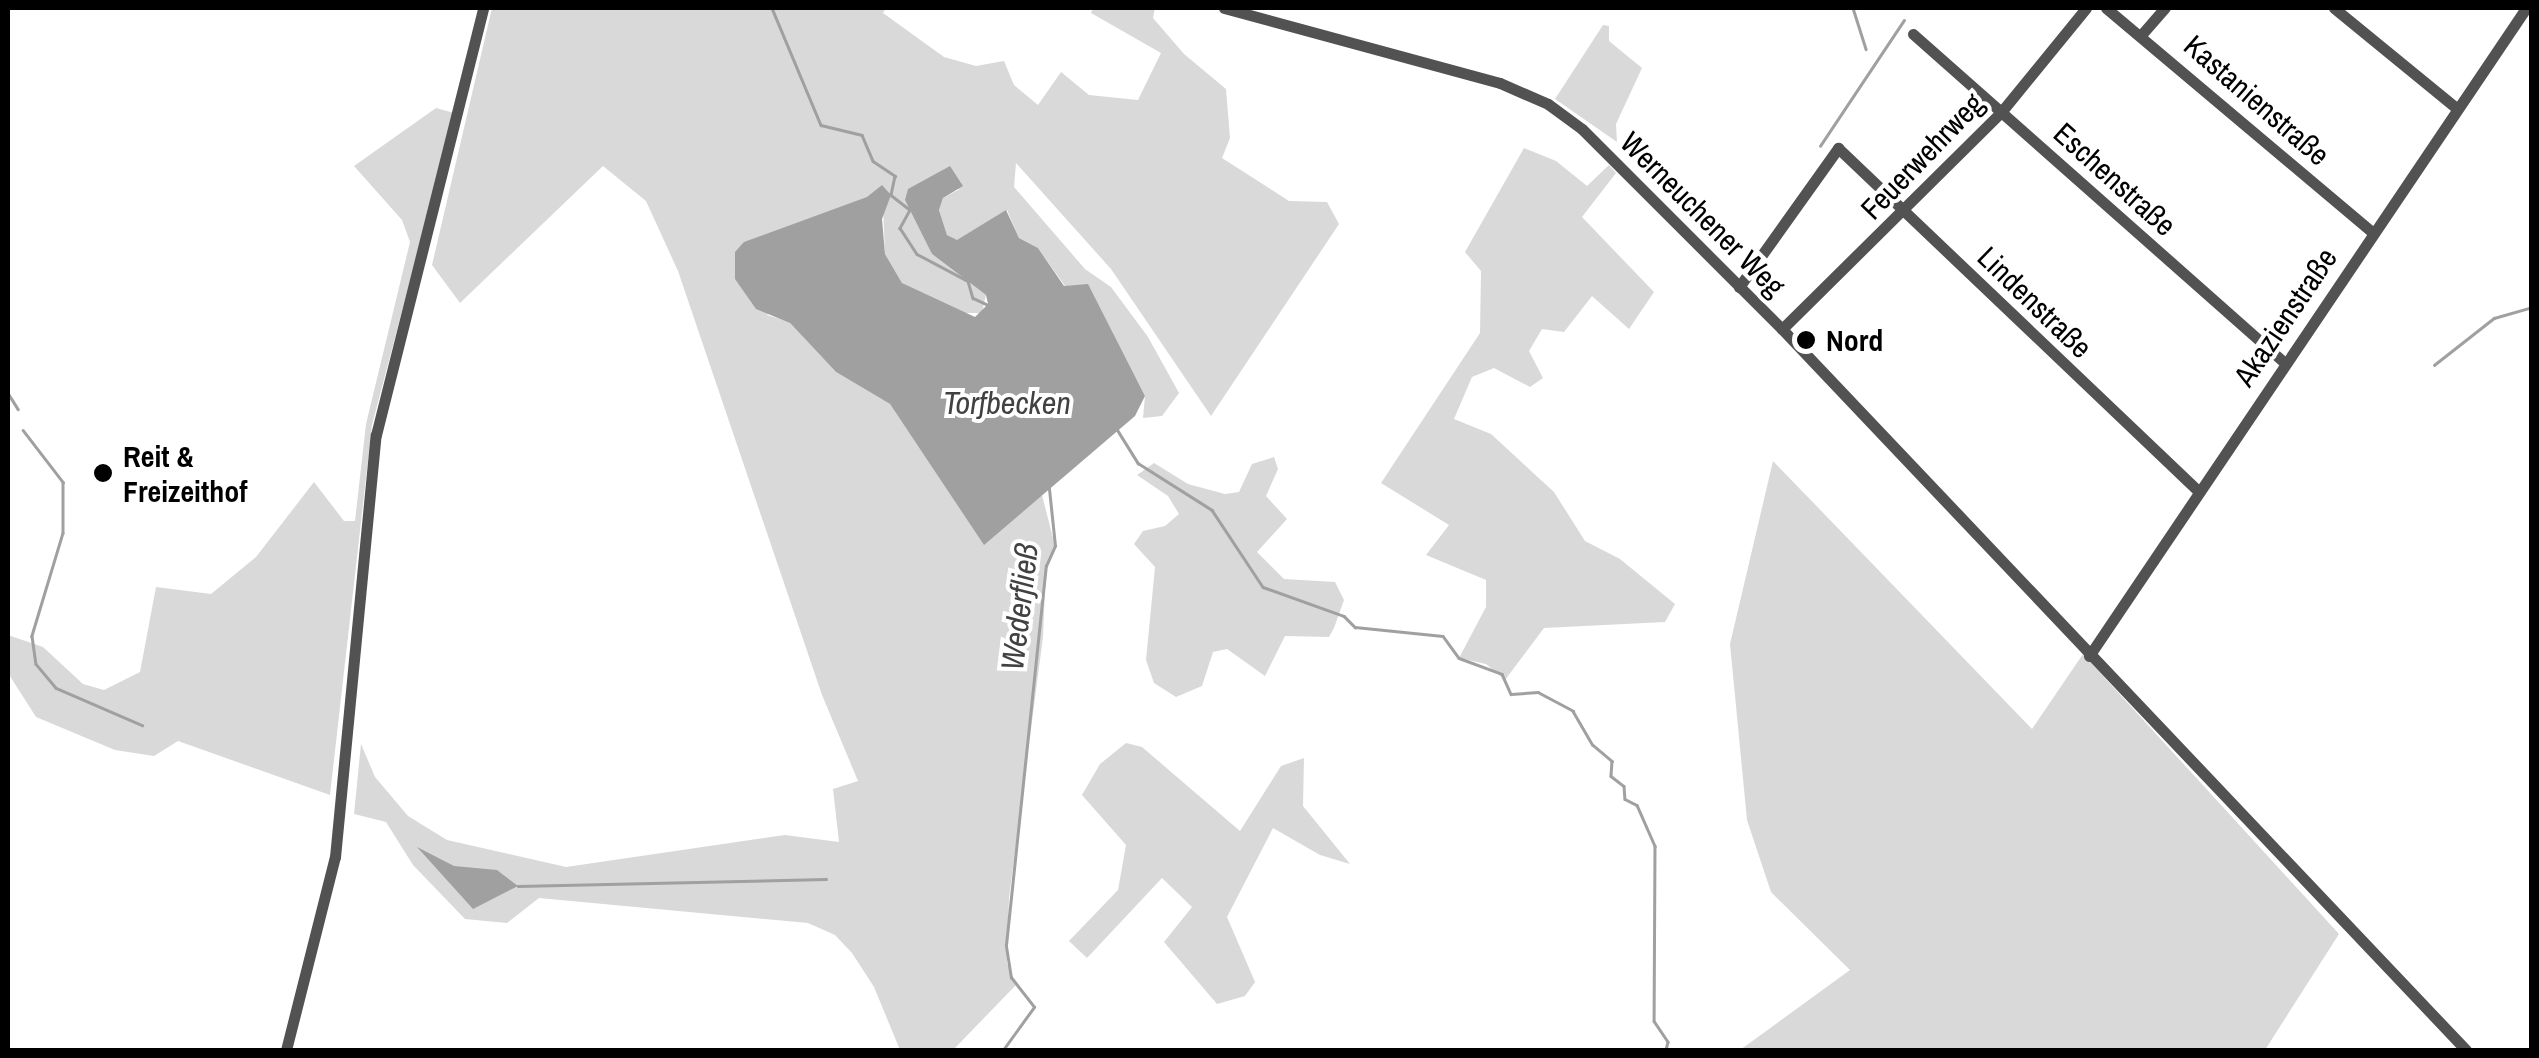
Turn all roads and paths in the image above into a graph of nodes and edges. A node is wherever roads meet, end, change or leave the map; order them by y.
1 (483, 8) edge
2 (1224, 8) edge
3 (2086, 8) edge
4 (2106, 8) edge
5 (2165, 8) edge
6 (2334, 8) edge
7 (2526, 8) edge
8 (1913, 34) dead end
9 (2142, 34) junction
10 (2456, 108) junction
11 (2002, 112) junction
12 (1904, 212) junction
13 (2372, 232) junction
14 (1739, 287) junction
15 (1782, 329) junction
16 (2284, 362) junction
17 (2198, 492) junction
18 (2088, 656) junction
19 (286, 1050) edge
20 (2466, 1050) edge

1 - 19 street
2 - 14 street, Werneuchener Weg
3 - 11 street, Feuerwehrweg
4 - 9 street, Kastanienstraße
5 - 9 street
6 - 10 street
7 - 10 street, Akazienstraße
8 - 11 street, Eschenstraße
9 - 13 street, Kastanienstraße
10 - 13 street, Akazienstraße
11 - 12 street, Feuerwehrweg
11 - 16 street, Eschenstraße
12 - 14 street, Lindenstraße
12 - 15 street, Feuerwehrweg
12 - 17 street, Lindenstraße
13 - 16 street, Akazienstraße
14 - 15 street, Werneuchener Weg
15 - 18 street, Werneuchener Weg
16 - 17 street, Akazienstraße
17 - 18 street, Akazienstraße
18 - 20 street, Werneuchener Weg

